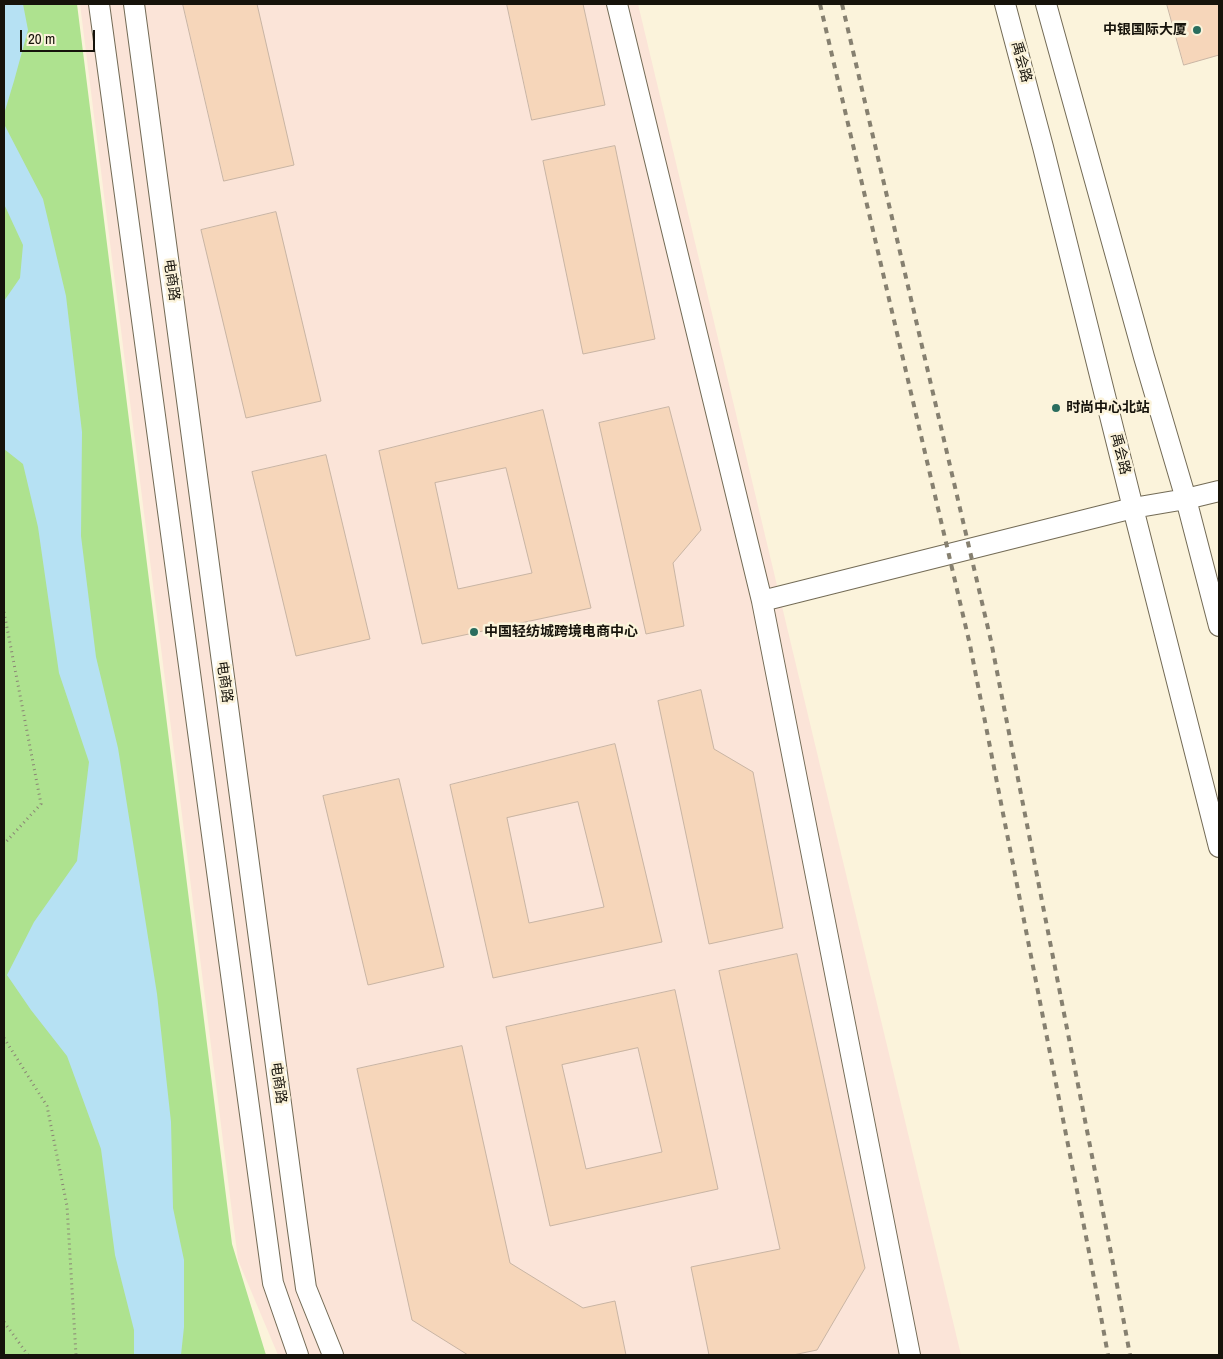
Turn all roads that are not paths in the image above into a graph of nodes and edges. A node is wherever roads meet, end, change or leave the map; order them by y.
1 (99, 4) edge
2 (134, 4) edge
3 (617, 4) edge
4 (1005, 4) edge
5 (1046, 4) edge
6 (1219, 491) edge
7 (1186, 499) junction
8 (1133, 508) junction
9 (762, 601) junction
10 (1219, 626) edge
11 (1219, 846) edge
12 (298, 1355) edge
13 (333, 1355) edge
14 (910, 1355) edge

1 - 12 street
2 - 13 street, 电商路
3 - 9 street
4 - 8 street, 禹会路
5 - 7 street
6 - 7 street
7 - 8 street
7 - 10 street
8 - 9 street
8 - 11 street, 禹会路
9 - 14 street

